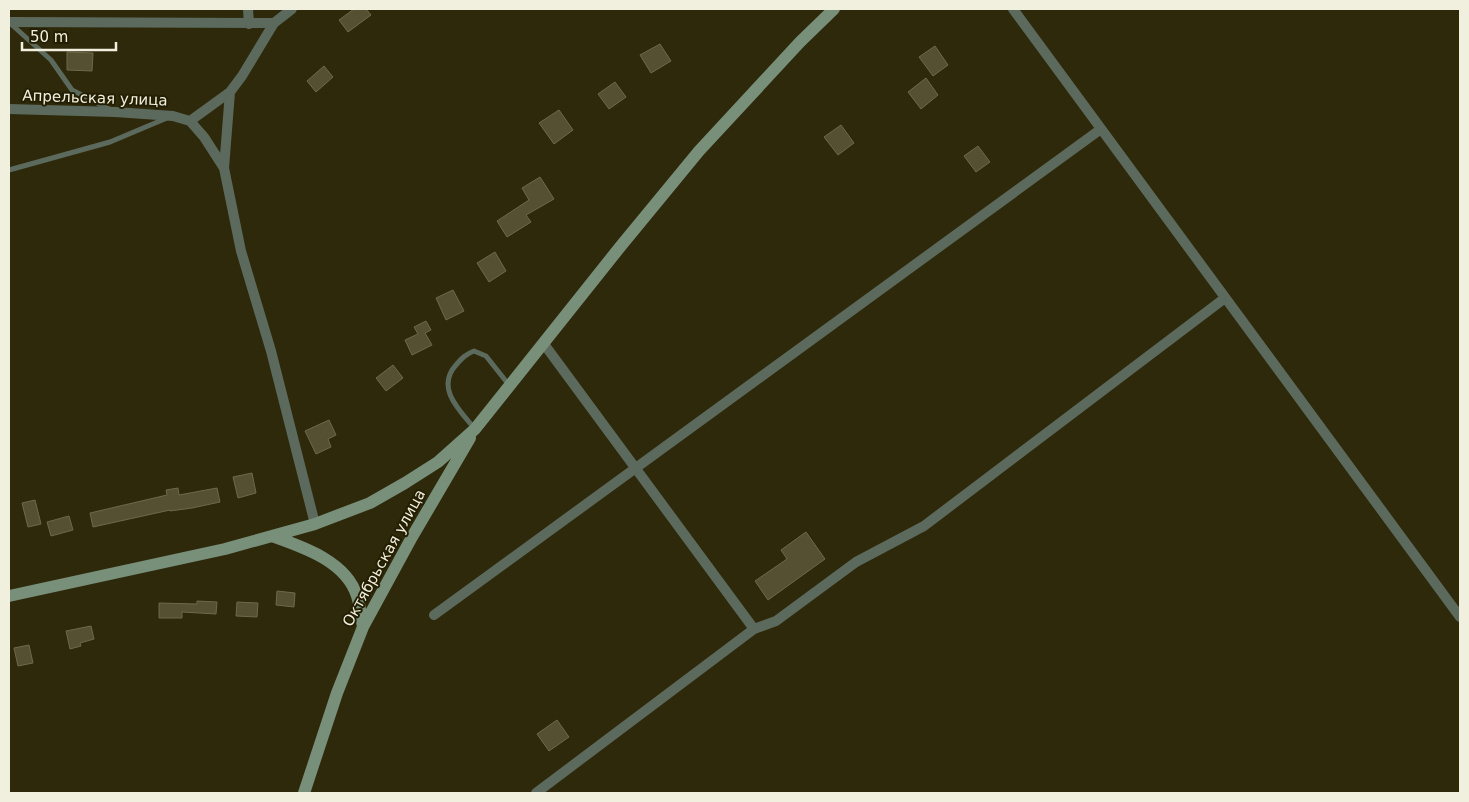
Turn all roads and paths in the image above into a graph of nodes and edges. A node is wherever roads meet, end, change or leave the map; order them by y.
1 (248, 9) edge
2 (292, 9) edge
3 (834, 9) edge
4 (1013, 9) edge
5 (9, 22) edge
6 (274, 23) junction
7 (249, 24) junction
8 (230, 92) junction
9 (9, 109) edge
10 (116, 112) junction
11 (173, 116) junction
12 (190, 121) junction
13 (1101, 129) junction
14 (224, 168) junction
15 (9, 170) edge
16 (1225, 298) junction
17 (544, 344) junction
18 (510, 386) junction
19 (475, 430) junction
20 (635, 468) junction
21 (316, 524) junction
22 (272, 536) junction
23 (9, 596) edge
24 (434, 615) dead end
25 (1460, 617) edge
26 (363, 627) junction
27 (754, 629) junction
28 (304, 793) edge
29 (536, 793) edge

1 - 7 street
2 - 6 street
3 - 17 street
4 - 13 street
5 - 7 street
5 - 10 lane
6 - 7 street
6 - 8 street
8 - 12 street
8 - 14 street
9 - 10 street, Апрельская улица
10 - 11 street, Апрельская улица
11 - 12 street, Апрельская улица
11 - 15 lane
12 - 14 street
13 - 16 street
13 - 20 street
14 - 21 street
16 - 25 street
16 - 27 street
17 - 18 street
17 - 20 street
18 - 19 street
18 - 19 lane
19 - 21 street
19 - 26 street, Октябрьская улица
20 - 24 street
20 - 27 street
21 - 22 street
22 - 23 street
22 - 26 street
26 - 28 street, Октябрьская улица
27 - 29 street

